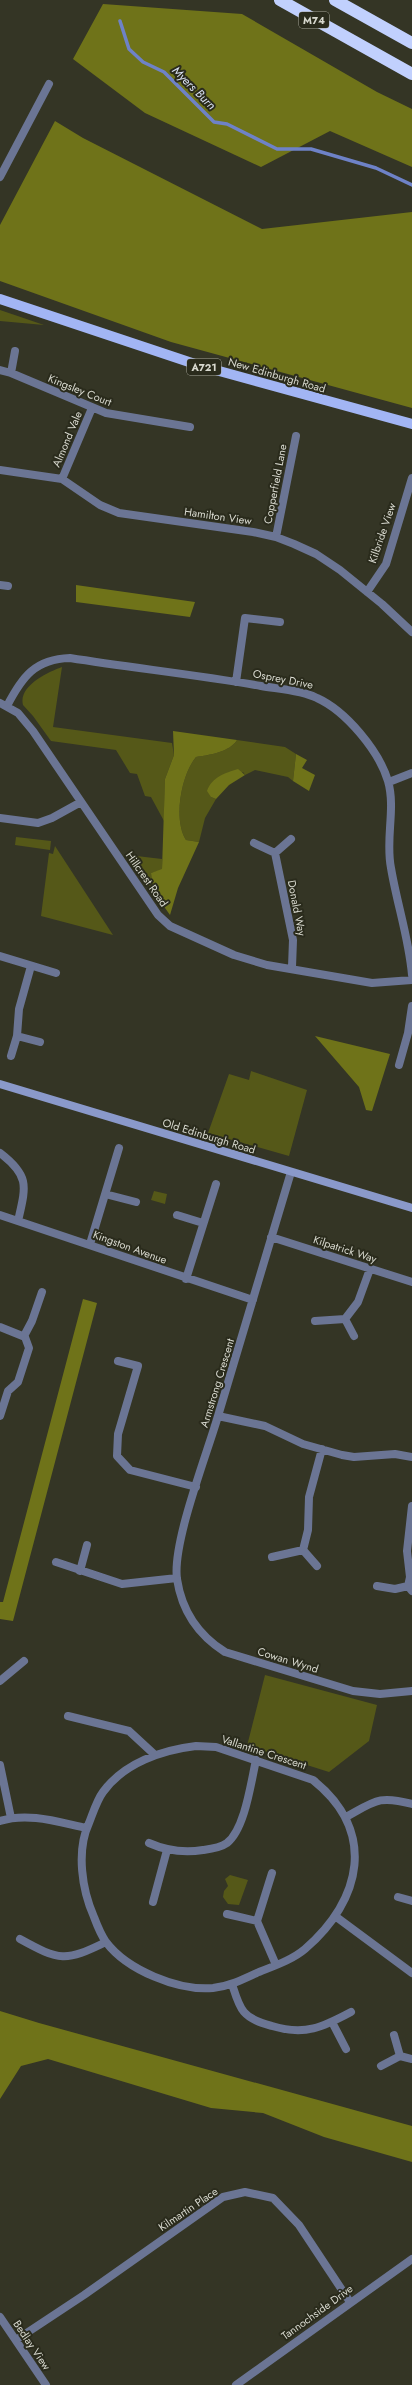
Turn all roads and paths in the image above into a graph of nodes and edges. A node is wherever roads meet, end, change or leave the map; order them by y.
1 (280, 0) edge
2 (335, 0) edge
3 (412, 43) edge
4 (412, 74) edge
5 (48, 84) dead end
6 (0, 177) edge
7 (0, 299) edge
8 (15, 351) dead end
9 (0, 370) edge
10 (11, 373) junction
11 (92, 408) junction
12 (412, 424) edge
13 (190, 427) dead end
14 (296, 436) dead end
15 (0, 470) edge
16 (412, 478) edge
17 (62, 479) junction
18 (276, 537) junction
19 (367, 592) junction
20 (280, 622) dead end
21 (412, 632) edge
22 (236, 682) junction
23 (4, 704) edge
24 (412, 773) edge
25 (389, 782) junction
26 (81, 802) junction
27 (0, 818) edge
28 (291, 839) dead end
29 (254, 843) dead end
30 (275, 853) junction
31 (0, 956) edge
32 (31, 966) junction
33 (292, 967) junction
34 (56, 973) dead end
35 (412, 975) edge
36 (412, 980) edge
37 (412, 1006) edge
38 (17, 1036) junction
39 (40, 1042) dead end
40 (11, 1056) dead end
41 (399, 1065) dead end
42 (0, 1084) edge
43 (119, 1148) dead end
44 (0, 1153) edge
45 (291, 1172) junction
46 (216, 1184) dead end
47 (105, 1194) junction
48 (136, 1202) dead end
49 (412, 1208) edge
50 (0, 1215) edge
51 (177, 1215) dead end
52 (18, 1221) junction
53 (203, 1223) junction
54 (271, 1237) junction
55 (90, 1244) junction
56 (370, 1269) junction
57 (186, 1279) junction
58 (412, 1282) edge
59 (42, 1292) dead end
60 (253, 1300) junction
61 (345, 1319) junction
62 (315, 1321) dead end
63 (0, 1327) edge
64 (24, 1336) junction
65 (354, 1336) dead end
66 (118, 1360) dead end
67 (0, 1416) edge
68 (218, 1416) junction
69 (322, 1449) junction
70 (412, 1457) edge
71 (196, 1487) junction
72 (412, 1506) edge
73 (87, 1545) dead end
74 (303, 1550) junction
75 (272, 1557) dead end
76 (56, 1562) dead end
77 (317, 1566) dead end
78 (80, 1571) junction
79 (177, 1578) junction
80 (377, 1586) dead end
81 (410, 1588) edge
82 (183, 1602) joint
83 (24, 1661) dead end
84 (0, 1681) edge
85 (412, 1691) edge
86 (68, 1716) dead end
87 (155, 1755) junction
88 (256, 1760) junction
89 (0, 1765) edge
90 (412, 1804) edge
91 (346, 1817) junction
92 (10, 1818) junction
93 (0, 1821) edge
94 (86, 1828) junction
95 (149, 1843) dead end
96 (167, 1850) junction
97 (272, 1873) dead end
98 (398, 1897) dead end
99 (412, 1901) edge
100 (153, 1902) dead end
101 (227, 1914) dead end
102 (335, 1916) junction
103 (257, 1921) junction
104 (20, 1939) dead end
105 (106, 1942) junction
106 (276, 1965) junction
107 (412, 1973) edge
108 (232, 1984) junction
109 (352, 2012) dead end
110 (332, 2022) junction
111 (394, 2034) dead end
112 (346, 2049) dead end
113 (400, 2056) junction
114 (412, 2059) edge
115 (380, 2066) dead end
116 (412, 2259) edge
117 (350, 2302) junction
118 (0, 2317) edge
119 (16, 2340) junction
120 (46, 2385) edge
121 (236, 2385) edge

1 - 4 highway, M74
2 - 3 highway, M74
5 - 6 street
7 - 12 main road, New Edinburgh Road / A721
8 - 10 street
9 - 10 street, Kingsley Court
10 - 11 street, Kingsley Court
11 - 13 street, Kingsley Court
11 - 17 street, Almond Vale
14 - 18 street, Copperfield Lane
15 - 17 street, Hamilton View
16 - 19 street, Kilbride View
17 - 18 street, Hamilton View
18 - 19 street, Hamilton View
19 - 21 street, Hamilton View
20 - 22 street
22 - 23 street, Osprey Drive
22 - 25 street, Osprey Drive
23 - 26 street, Hillcrest Road
24 - 25 street
25 - 35 street, Osprey Drive
26 - 27 street
26 - 33 street, Hillcrest Road
28 - 30 street
29 - 30 street
30 - 33 street, Donald Way
31 - 32 street
32 - 34 street
32 - 38 street
33 - 36 street, Hillcrest Road
37 - 41 street
38 - 39 street
38 - 40 street
42 - 45 main road, Old Edinburgh Road
43 - 47 street
44 - 52 street
45 - 49 main road, Old Edinburgh Road
45 - 54 street, Armstrong Crescent
46 - 53 street
47 - 48 street
47 - 55 street
50 - 52 street, Kingston Avenue
51 - 53 street
52 - 55 street, Kingston Avenue
53 - 57 street
54 - 56 street, Kilpatrick Way
54 - 60 street, Armstrong Crescent
55 - 57 street, Kingston Avenue
56 - 58 street, Kilpatrick Way
56 - 61 street
57 - 60 street, Kingston Avenue
59 - 64 street
60 - 68 street, Armstrong Crescent
61 - 62 street
61 - 65 street
63 - 64 street
64 - 67 street
66 - 71 street
68 - 69 street
68 - 71 street, Armstrong Crescent
69 - 70 street
69 - 74 street
71 - 79 street, Armstrong Crescent
72 - 81 street
73 - 78 street
74 - 75 street
74 - 77 street
76 - 78 street
78 - 79 street
79 - 82 street, Armstrong Crescent
80 - 81 street
82 - 85 street, Cowan Wynd
83 - 84 street
86 - 87 street
87 - 88 street, Vallantine Crescent
87 - 94 street, Vallantine Crescent
88 - 91 street, Vallantine Crescent
88 - 96 street
89 - 92 street
90 - 91 street
91 - 102 street, Vallantine Crescent
92 - 93 street
92 - 94 street
94 - 105 street, Vallantine Crescent
95 - 96 street
96 - 100 street
97 - 103 street
98 - 99 street
101 - 103 street
102 - 106 street, Vallantine Crescent
102 - 107 street
103 - 106 street
104 - 105 street
105 - 108 street, Vallantine Crescent
106 - 108 street, Vallantine Crescent
108 - 110 street
109 - 110 street
110 - 112 street
111 - 113 street
113 - 114 street
113 - 115 street
116 - 117 street, Tannochside Drive
117 - 119 street, Kilmartin Place
117 - 121 street, Tannochside Drive
118 - 119 street, Bedlay View
119 - 120 street, Bedlay View

